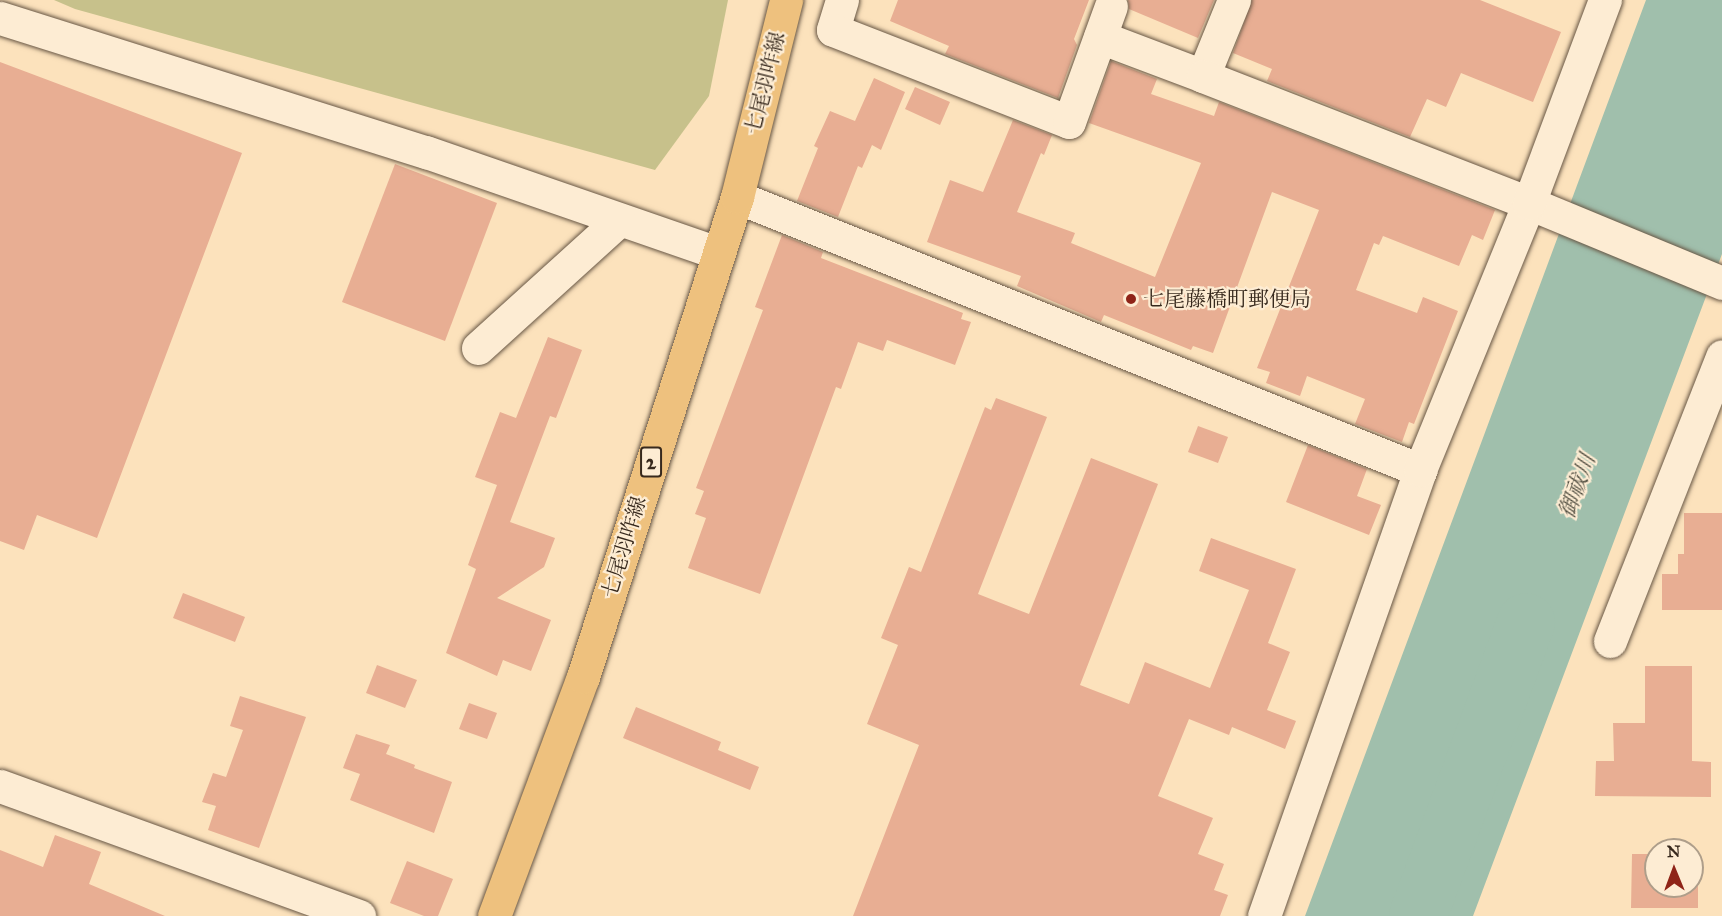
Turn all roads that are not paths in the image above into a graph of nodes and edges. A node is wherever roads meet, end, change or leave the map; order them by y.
1 (786, 0) edge
2 (842, 0) edge
3 (1234, 0) edge
4 (1605, 0) edge
5 (1111, 6) dead end
6 (0, 18) edge
7 (1100, 37) junction
8 (1203, 76) junction
9 (737, 197) junction
10 (1529, 203) junction
11 (619, 220) junction
12 (717, 253) junction
13 (1722, 283) edge
14 (478, 348) dead end
15 (1722, 356) edge
16 (1420, 470) junction
17 (1610, 641) dead end
18 (0, 786) edge
19 (359, 916) edge
20 (494, 916) edge
21 (1264, 916) edge

1 - 9 main road, 七尾羽咋線 / 2
2 - 7 street
3 - 8 street
4 - 10 street
5 - 7 street
6 - 11 street
7 - 8 street
8 - 10 street
9 - 12 main road, 七尾羽咋線 / 2
9 - 16 street
10 - 13 street
10 - 16 street
11 - 12 street
11 - 14 street
12 - 20 main road, 七尾羽咋線 / 2
15 - 17 street
16 - 21 street
18 - 19 street

